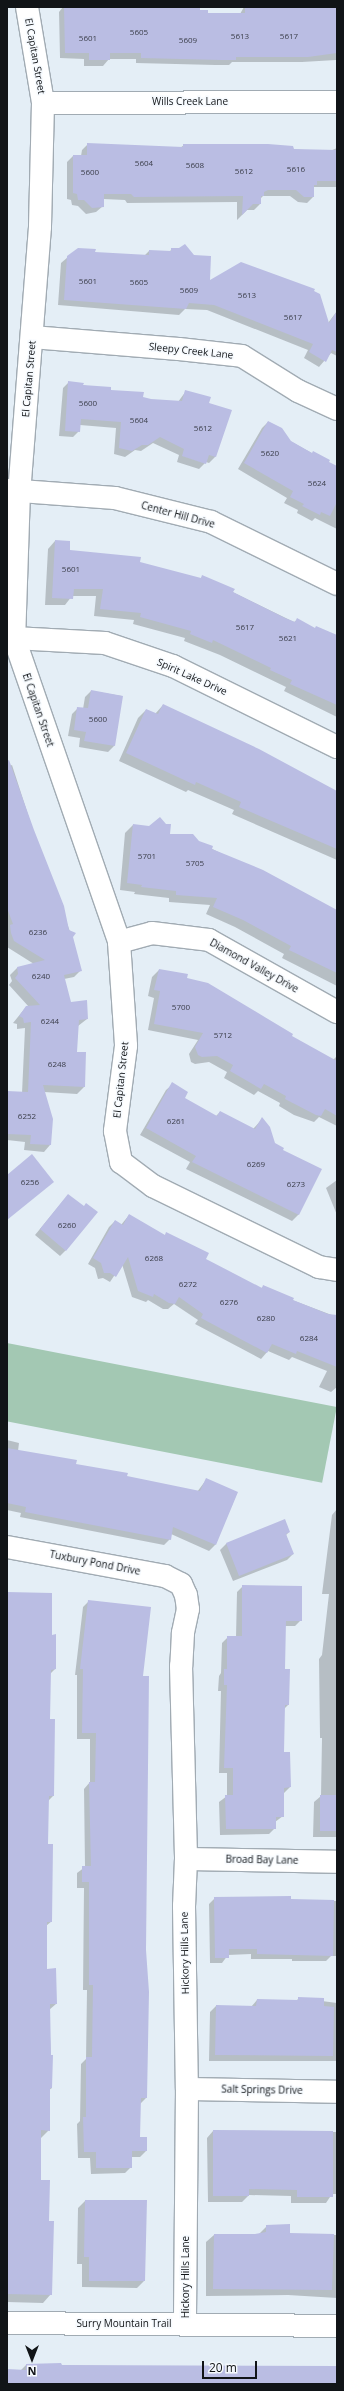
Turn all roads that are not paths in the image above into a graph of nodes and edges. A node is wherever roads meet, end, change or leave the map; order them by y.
1 (27, 7) edge
2 (43, 102) junction
3 (337, 102) edge
4 (32, 337) junction
5 (337, 409) edge
6 (13, 491) edge
7 (337, 584) edge
8 (14, 638) junction
9 (337, 747) edge
10 (119, 942) junction
11 (337, 1012) edge
12 (337, 1270) edge
13 (7, 1547) edge
14 (181, 1584) joint
15 (186, 1859) junction
16 (337, 1862) edge
17 (187, 2089) junction
18 (337, 2092) edge
19 (7, 2323) edge
20 (186, 2324) junction
21 (337, 2326) edge

1 - 2 street, El Capitan Street
2 - 3 street, Wills Creek Lane
2 - 4 street, El Capitan Street
4 - 5 street, Sleepy Creek Lane
4 - 6 street, El Capitan Street
6 - 7 street, Center Hill Drive
6 - 8 street, El Capitan Street
8 - 9 street, Spirit Lake Drive
8 - 10 street, El Capitan Street
10 - 11 street, Diamond Valley Drive
10 - 12 street, El Capitan Street
13 - 14 street, Tuxbury Pond Drive
14 - 15 street, Hickory Hills Lane
15 - 16 street, Broad Bay Lane
15 - 17 street, Hickory Hills Lane
17 - 18 street, Salt Springs Drive
17 - 20 street, Hickory Hills Lane
19 - 20 street, Surry Mountain Trail
20 - 21 street, Surry Mountain Trail

